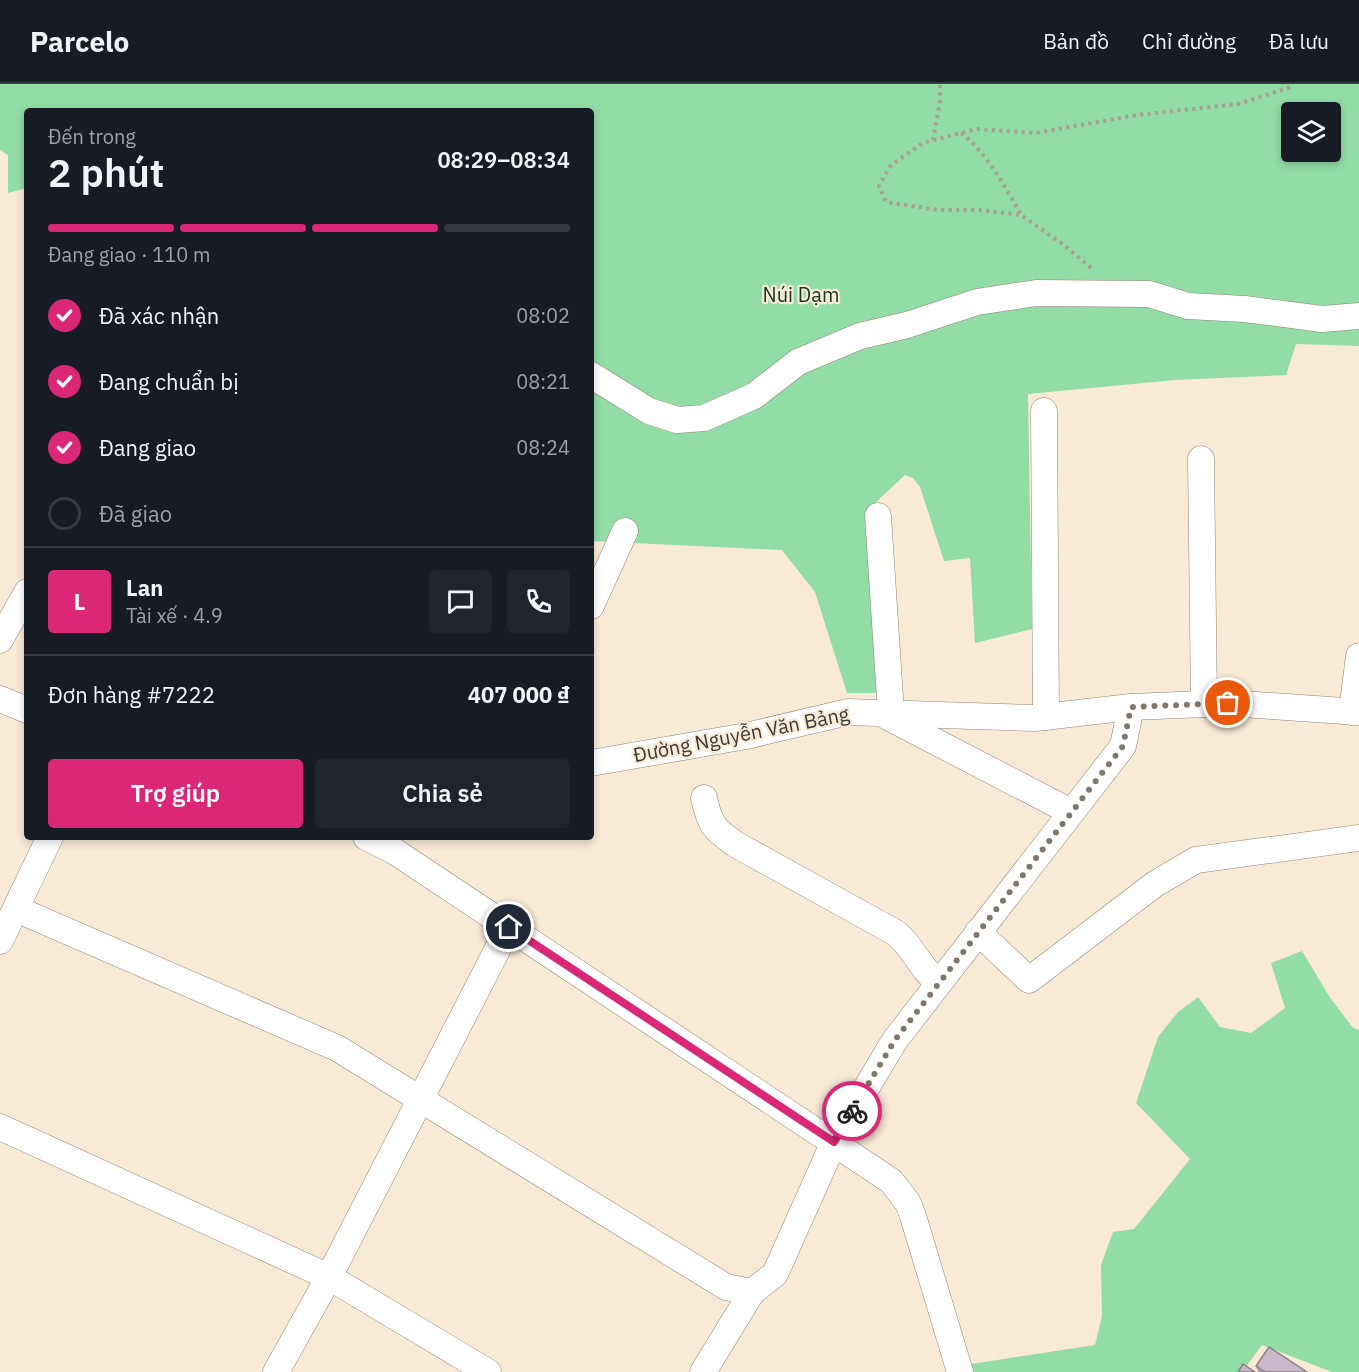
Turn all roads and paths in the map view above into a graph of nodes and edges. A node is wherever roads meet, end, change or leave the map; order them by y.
1 (940, 84) edge
2 (1293, 84) edge
3 (961, 133) junction
4 (933, 140) junction
5 (1021, 215) junction
6 (1106, 295) junction
7 (1359, 316) edge
8 (594, 377) edge
9 (1044, 411) dead end
10 (1201, 459) dead end
11 (878, 516) dead end
12 (625, 531) dead end
13 (24, 597) edge
14 (594, 599) edge
15 (0, 640) edge
16 (1359, 656) edge
17 (0, 699) edge
18 (1204, 704) junction
19 (1131, 707) junction
20 (24, 709) edge
21 (1356, 712) edge
22 (885, 713) junction
23 (1046, 717) junction
24 (594, 761) edge
25 (704, 798) dead end
26 (1071, 812) junction
27 (1359, 838) edge
28 (49, 840) edge
29 (372, 840) edge
30 (16, 909) junction
31 (509, 927) junction
32 (978, 932) junction
33 (0, 940) edge
34 (939, 983) junction
35 (421, 1099) junction
36 (0, 1127) edge
37 (834, 1142) junction
38 (329, 1277) junction
39 (752, 1292) junction
40 (276, 1372) edge
41 (488, 1372) edge
42 (703, 1372) edge
43 (960, 1372) edge

1 - 4 path
2 - 3 path
3 - 4 path
3 - 5 path
4 - 5 path
5 - 6 path
6 - 7 street
6 - 8 street
9 - 23 street
10 - 18 street
11 - 22 street
12 - 14 street
13 - 15 street
16 - 21 street
17 - 20 street
18 - 19 street, Đường Nguyễn Văn Bảng
18 - 21 street, Đường Nguyễn Văn Bảng
19 - 23 street, Đường Nguyễn Văn Bảng
19 - 26 street
22 - 23 street, Đường Nguyễn Văn Bảng
22 - 24 street, Đường Nguyễn Văn Bảng
22 - 26 street
25 - 34 street
26 - 32 street
27 - 32 street
28 - 30 street
29 - 31 street
30 - 33 street
30 - 35 street
31 - 35 street
31 - 37 street
32 - 34 street
34 - 37 street
35 - 38 street
35 - 39 street
36 - 38 street
37 - 39 street
37 - 43 street
38 - 40 street
38 - 41 street
39 - 42 street

